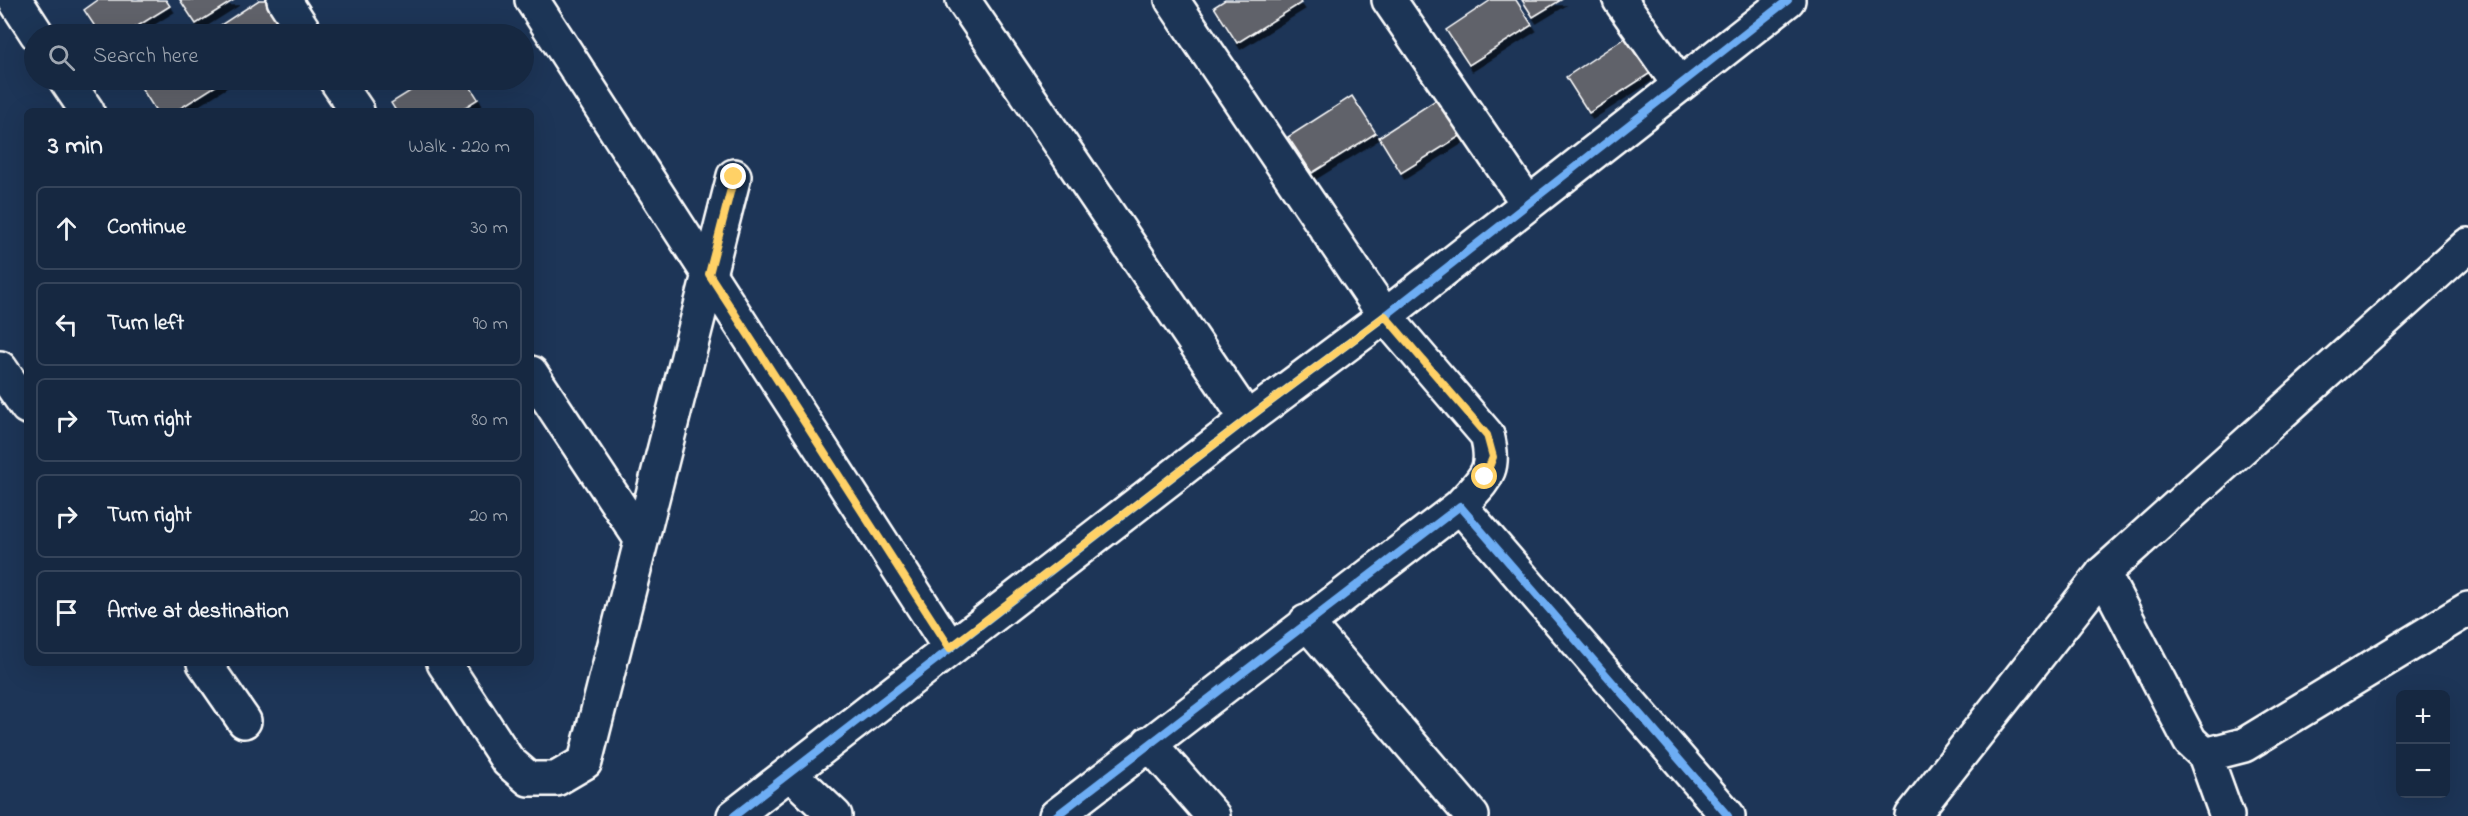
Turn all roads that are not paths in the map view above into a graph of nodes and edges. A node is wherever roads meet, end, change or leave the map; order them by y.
1 (15, 0) edge
2 (284, 0) edge
3 (532, 0) edge
4 (963, 0) edge
5 (1172, 0) edge
6 (1389, 0) edge
7 (1620, 0) edge
8 (1788, 0) edge
9 (31, 24) edge
10 (300, 24) edge
11 (1679, 84) junction
12 (73, 90) edge
13 (343, 90) edge
14 (85, 108) edge
15 (355, 108) edge
16 (734, 177) dead end
17 (1527, 202) junction
18 (2468, 245) edge
19 (709, 274) junction
20 (1385, 316) junction
21 (0, 368) edge
22 (534, 377) edge
23 (24, 403) edge
24 (1247, 419) junction
25 (1460, 507) junction
26 (642, 539) junction
27 (2103, 573) junction
28 (2468, 609) edge
29 (1306, 622) junction
30 (950, 648) junction
31 (206, 666) edge
32 (446, 666) edge
33 (244, 720) dead end
34 (1149, 743) junction
35 (2205, 755) junction
36 (790, 773) junction
37 (734, 816) edge
38 (835, 816) edge
39 (1056, 816) edge
40 (1213, 816) edge
41 (1472, 816) edge
42 (1728, 816) edge
43 (1912, 816) edge
44 (2227, 816) edge

1 - 9 street
2 - 10 street
3 - 19 street
4 - 24 street
5 - 20 street
6 - 17 street
7 - 11 street
8 - 11 street
11 - 17 street
12 - 14 street
13 - 15 street
16 - 19 street
17 - 20 street
18 - 27 street
19 - 26 street
19 - 30 street
20 - 24 street
20 - 25 street
21 - 23 street
22 - 26 street
24 - 30 street
25 - 29 street
25 - 42 street
26 - 32 street
27 - 35 street
27 - 43 street
28 - 35 street
29 - 34 street
29 - 41 street
30 - 36 street
31 - 33 street
34 - 39 street
34 - 40 street
35 - 44 street
36 - 37 street
36 - 38 street

